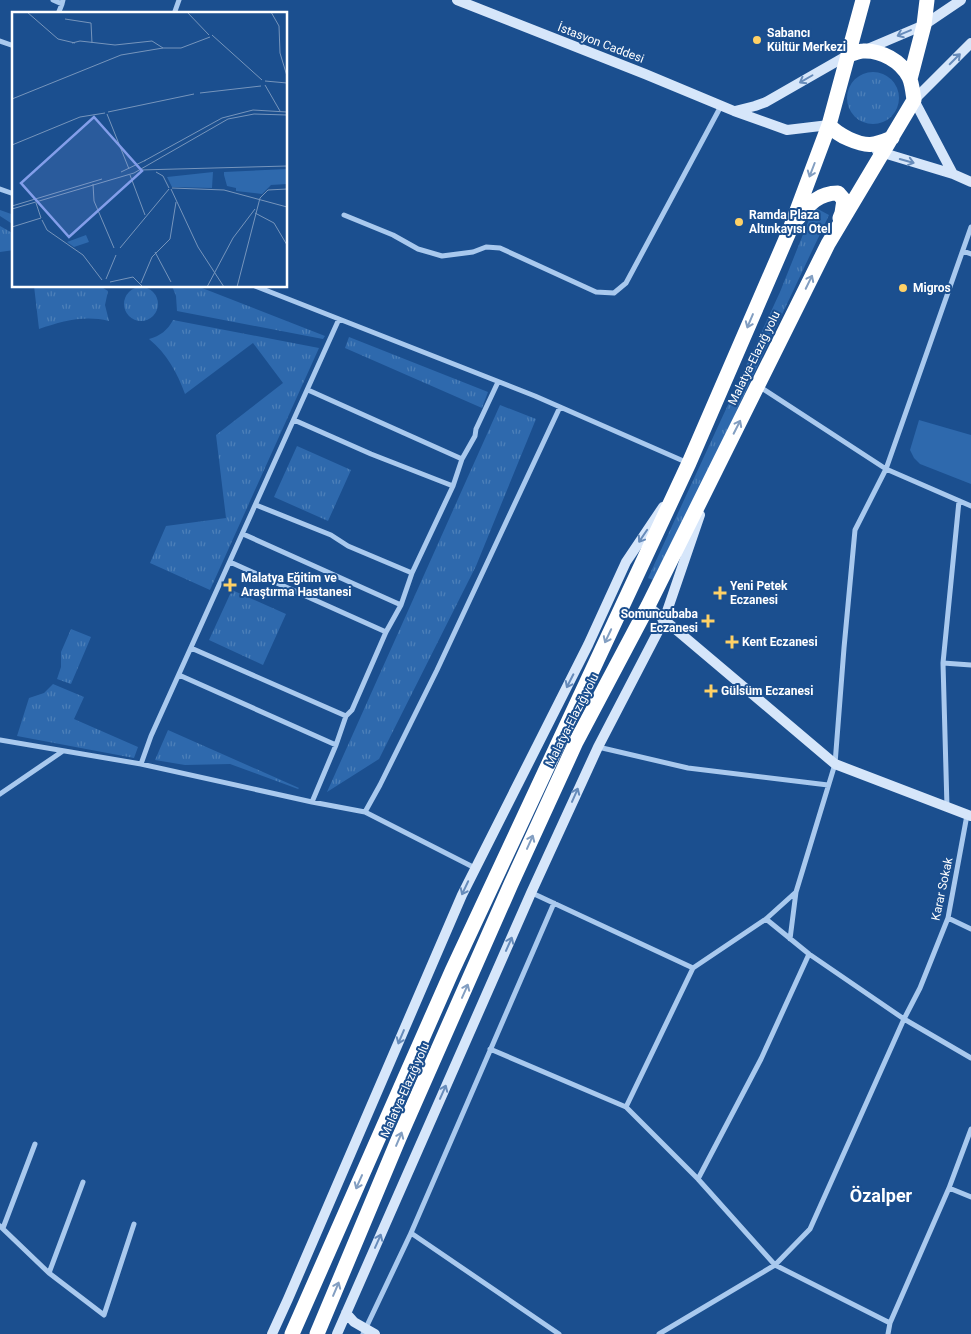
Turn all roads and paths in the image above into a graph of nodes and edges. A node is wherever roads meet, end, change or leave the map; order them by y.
1 (53, 0) edge
2 (179, 0) edge
3 (457, 0) edge
4 (863, 0) edge
5 (927, 0) edge
6 (961, 0) edge
7 (62, 2) edge
8 (470, 2) edge
9 (175, 12) edge
10 (924, 25) junction
11 (0, 41) edge
12 (971, 43) edge
13 (12, 45) edge
14 (863, 51) junction
15 (848, 55) junction
16 (910, 79) junction
17 (914, 100) junction
18 (722, 106) junction
19 (734, 111) junction
20 (829, 125) junction
21 (892, 138) junction
22 (863, 145) junction
23 (882, 153) junction
24 (953, 174) junction
25 (971, 182) edge
26 (0, 189) edge
27 (12, 193) edge
28 (344, 215) dead end
29 (971, 228) edge
30 (789, 232) junction
31 (828, 244) junction
32 (963, 251) junction
33 (971, 254) edge
34 (260, 288) edge
35 (339, 320) junction
36 (498, 382) junction
37 (758, 385) junction
38 (308, 390) junction
39 (560, 407) junction
40 (294, 420) junction
41 (462, 459) junction
42 (688, 463) junction
43 (886, 469) junction
44 (715, 471) junction
45 (680, 481) junction
46 (453, 486) junction
47 (959, 501) junction
48 (256, 504) junction
49 (971, 506) edge
50 (243, 534) junction
51 (230, 562) junction
52 (412, 573) junction
53 (401, 605) junction
54 (648, 606) junction
55 (664, 620) junction
56 (386, 632) junction
57 (192, 648) junction
58 (943, 663) junction
59 (971, 665) edge
60 (179, 675) junction
61 (346, 716) junction
62 (0, 740) edge
63 (336, 745) junction
64 (598, 747) junction
65 (63, 751) junction
66 (141, 764) junction
67 (835, 764) junction
68 (828, 785) junction
69 (0, 794) edge
70 (312, 802) junction
71 (948, 808) junction
72 (365, 812) junction
73 (969, 816) edge
74 (474, 868) junction
75 (796, 892) junction
76 (531, 893) junction
77 (554, 903) junction
78 (948, 918) junction
79 (766, 920) junction
80 (971, 929) edge
81 (790, 939) junction
82 (809, 954) junction
83 (693, 968) junction
84 (904, 1019) junction
85 (490, 1049) junction
86 (971, 1058) edge
87 (626, 1107) junction
88 (971, 1129) edge
89 (35, 1144) dead end
90 (698, 1179) junction
91 (82, 1182) dead end
92 (949, 1188) junction
93 (971, 1197) edge
94 (134, 1224) dead end
95 (1, 1227) edge
96 (411, 1233) junction
97 (775, 1266) junction
98 (49, 1273) junction
99 (346, 1313) junction
100 (890, 1323) junction
101 (364, 1332) edge
102 (272, 1334) edge
103 (292, 1334) edge
104 (317, 1334) edge
105 (337, 1334) edge
106 (375, 1334) edge
107 (560, 1334) edge
108 (659, 1334) edge
109 (888, 1334) edge

1 - 7 street
2 - 9 street
3 - 8 street, İstasyon Caddesi
4 - 15 highway
5 - 10 highway
6 - 10 street
8 - 18 street, İstasyon Caddesi
10 -> 14 street
10 - 16 highway
11 - 13 street
17 -> 12 street
14 - 15 highway
14 - 16 highway
15 -> 19 street
15 - 20 highway
16 - 17 highway
17 - 21 highway
17 - 24 street
18 - 19 street, İstasyon Caddesi
18 - 28 street
19 - 20 street, İstasyon Caddesi
20 - 22 highway
20 -> 30 highway, Malatya-Elazığ yolu
21 - 22 highway
21 - 23 highway, Malatya-Elazığ yolu
22 - 23 street
23 -> 24 street
23 - 31 highway, Malatya-Elazığ yolu
24 - 25 street
26 - 27 street
29 - 32 street
30 - 31 highway
30 -> 42 highway, Malatya-Elazığ yolu
37 -> 31 highway, Malatya-Elazığ yolu
32 - 33 street
32 - 43 street
34 - 35 street
35 - 36 street
35 - 38 street
36 - 39 street
36 - 41 street
37 - 43 street
44 -> 37 highway, Malatya-Elazığ yolu
38 - 40 street
38 - 41 street
39 - 42 street
39 - 72 street
40 - 46 street
40 - 48 street
41 - 46 street
42 - 45 highway, Malatya-Elazığ yolu
43 - 47 street
43 - 67 street
44 - 54 highway, Malatya-Elazığ yolu
44 - 55 street
45 -> 74 street
45 -> 103 highway, Malatya-Elazığ yolu
46 - 52 street
47 - 49 street
47 - 58 street
48 - 50 street
48 - 52 street
50 - 51 street
50 - 53 street
51 - 56 street
51 - 57 street
52 - 53 street
53 - 56 street
54 - 55 street
104 -> 54 highway, Malatya-Elazığ yolu
55 - 64 street
55 - 67 street
56 - 61 street
57 - 60 street
57 - 61 street
58 - 59 street
58 - 71 street
60 - 63 street
60 - 66 street
61 - 63 street
62 - 65 street
63 - 70 street
64 - 68 street
76 -> 64 street
65 - 66 street
65 - 69 street
66 - 70 street
67 - 68 street
67 - 71 street
68 - 75 street
70 - 72 street
71 - 73 street
72 - 74 street
73 - 78 street, Karar Sokak
74 -> 102 street
75 - 79 street
75 - 81 street
76 - 77 street
99 -> 76 street
77 - 83 street
77 - 85 street
78 - 80 street
78 - 84 street, Karar Sokak
79 - 81 street
79 - 83 street
81 - 82 street
82 - 84 street
82 - 90 street
83 - 87 street
84 - 86 street
84 - 97 street, Karar Sokak
85 - 87 street
85 - 96 street
87 - 90 street
88 - 92 street
89 - 95 street
90 - 97 street
91 - 98 street
92 - 93 street
92 - 100 street
94 - 98 street
95 - 98 street
96 - 101 street
96 - 107 street
97 - 100 street
97 - 108 street, Karar Sokak
99 - 101 street
99 - 105 street
100 - 109 street
101 - 106 street

